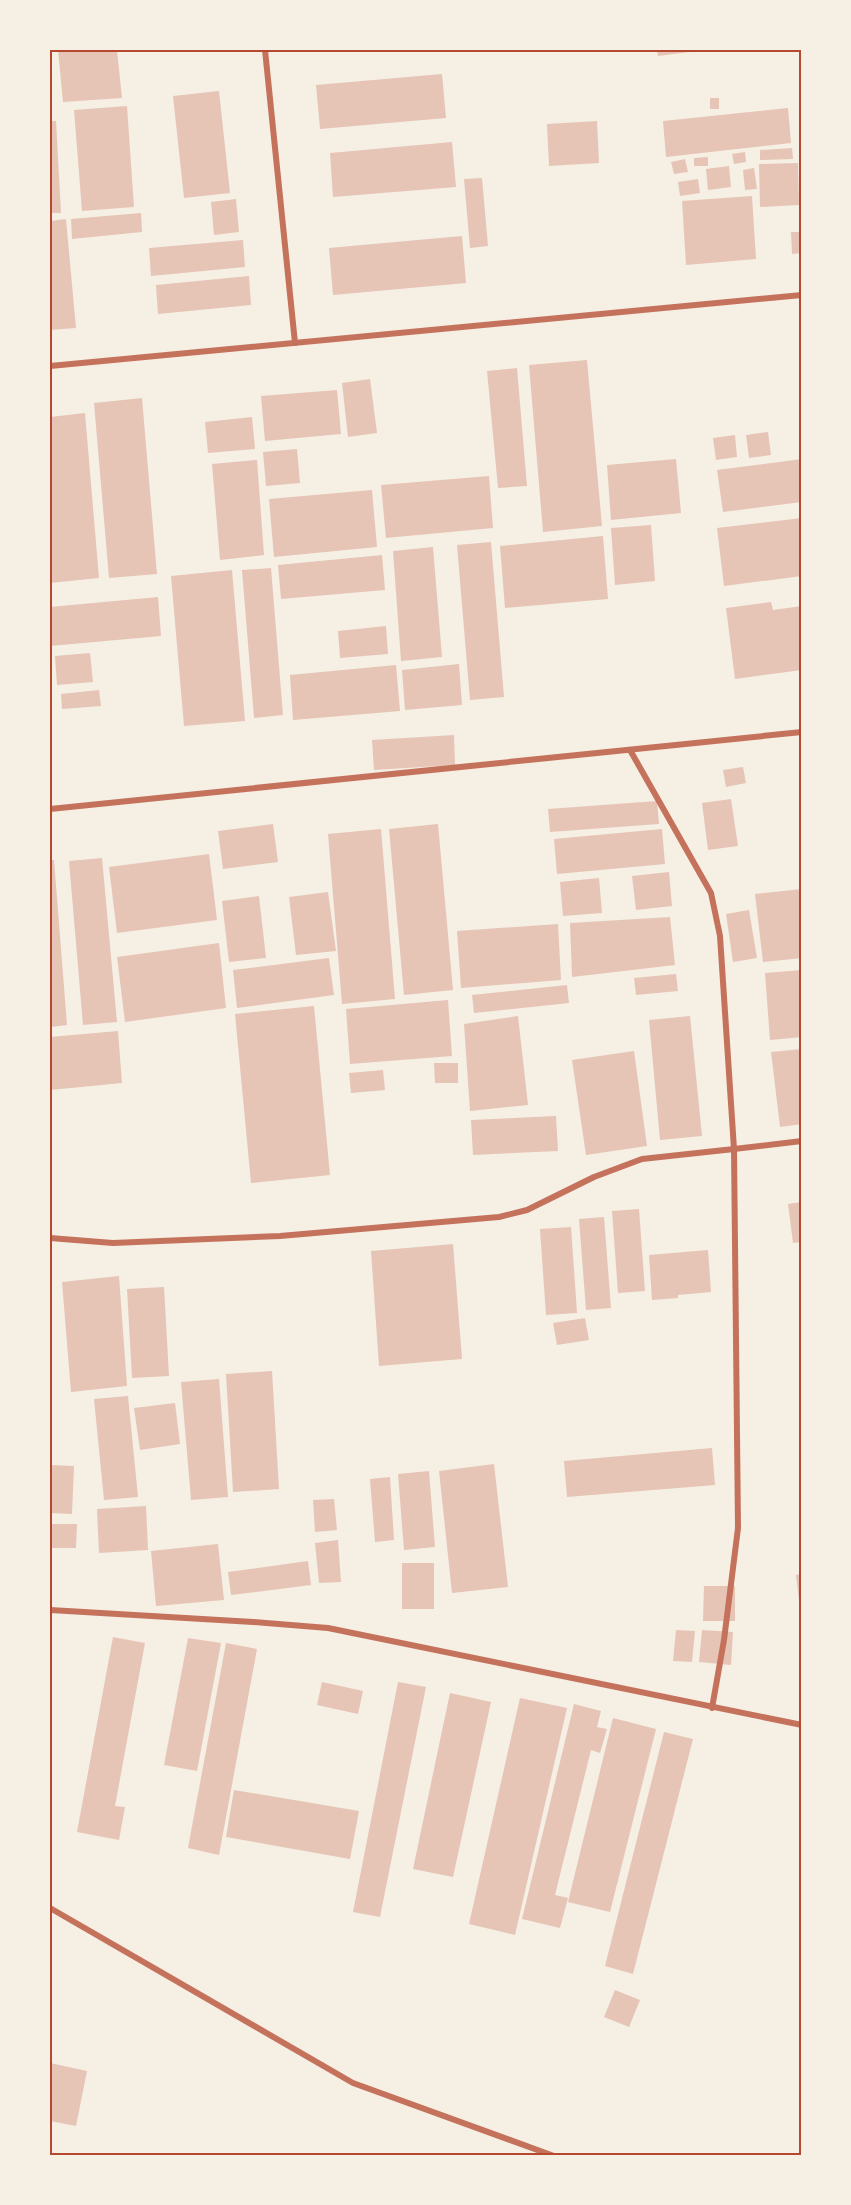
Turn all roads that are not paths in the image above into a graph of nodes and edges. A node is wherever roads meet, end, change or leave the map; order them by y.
1 (265, 50) edge
2 (801, 295) edge
3 (295, 343) junction
4 (50, 366) edge
5 (801, 732) edge
6 (630, 750) junction
7 (50, 809) edge
8 (801, 1141) edge
9 (734, 1149) junction
10 (50, 1238) edge
11 (50, 1610) edge
12 (712, 1708) junction
13 (801, 1725) edge
14 (50, 1908) edge
15 (554, 2156) edge

1 - 3 street
2 - 3 street
3 - 4 street
5 - 6 street
6 - 7 street
6 - 9 street
8 - 9 street
9 - 10 street
9 - 12 street
11 - 12 street
12 - 13 street
14 - 15 street

